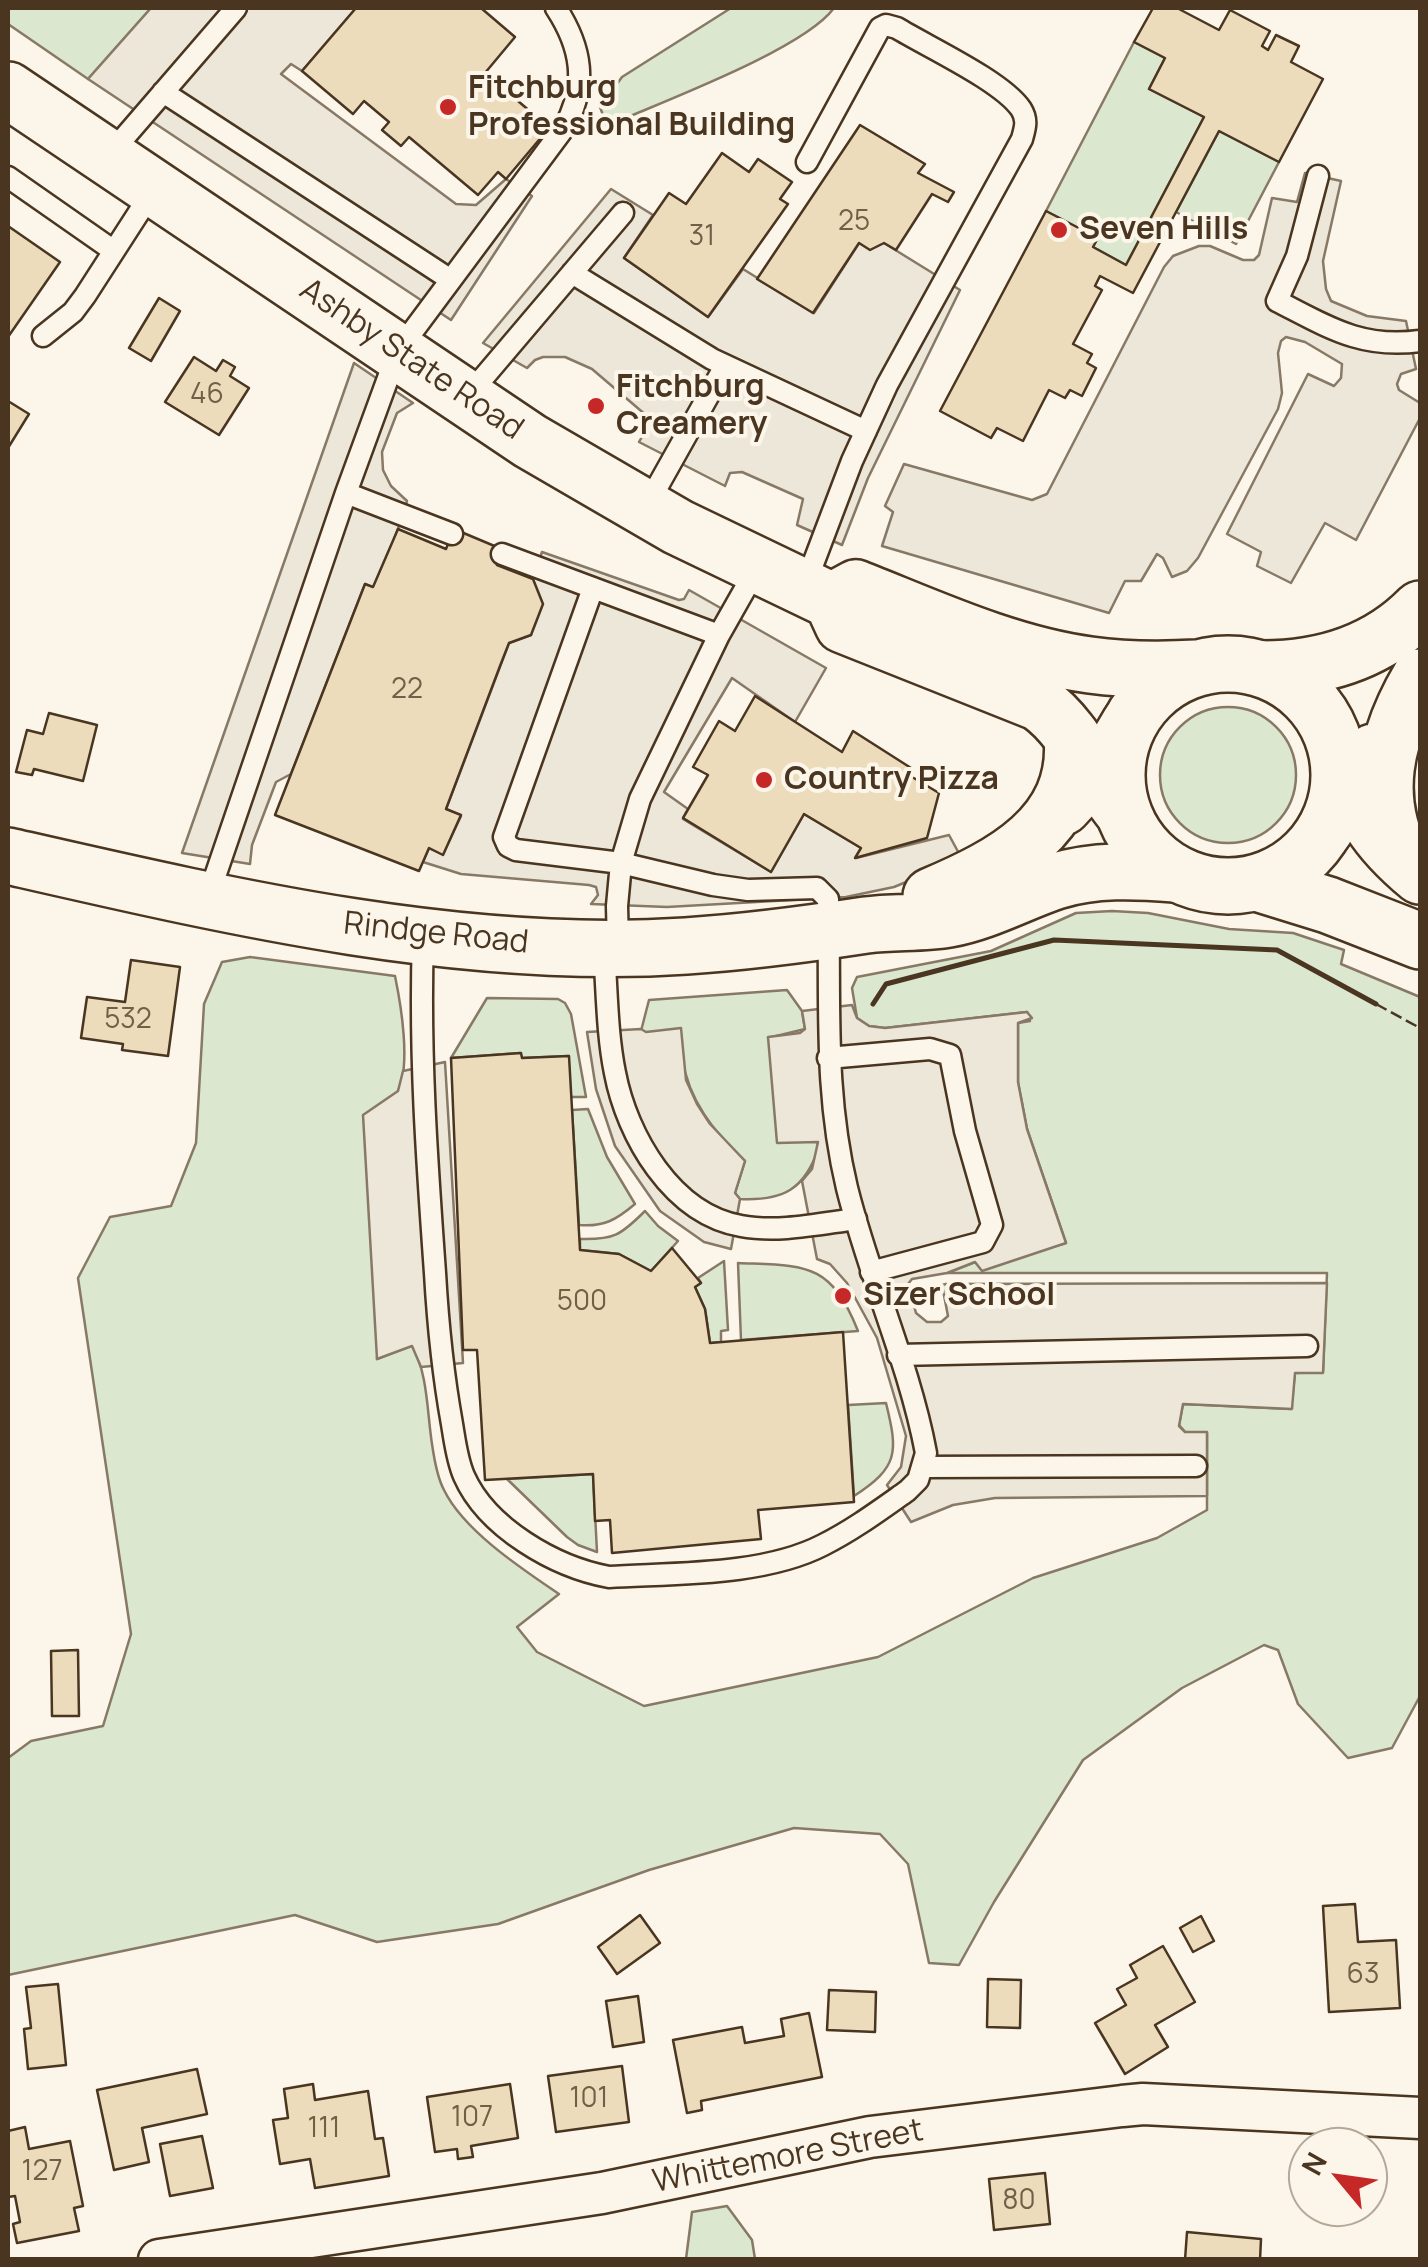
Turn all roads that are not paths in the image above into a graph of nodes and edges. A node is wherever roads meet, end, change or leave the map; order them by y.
1 (236, 8) edge
2 (556, 8) edge
3 (8, 90) edge
4 (163, 92) junction
5 (108, 156) junction
6 (807, 162) dead end
7 (1318, 176) dead end
8 (8, 177) edge
9 (154, 187) junction
10 (623, 213) dead end
11 (114, 251) junction
12 (572, 273) junction
13 (452, 280) junction
14 (44, 336) dead end
15 (1420, 341) edge
16 (398, 351) junction
17 (725, 366) junction
18 (466, 398) junction
19 (866, 431) junction
20 (346, 493) junction
21 (645, 509) junction
22 (452, 534) dead end
23 (502, 554) dead end
24 (798, 585) junction
25 (593, 588) junction
26 (1420, 609) edge
27 (719, 634) junction
28 (1197, 668) junction
29 (1262, 669) junction
30 (1419, 679) edge
31 (1081, 786) junction
32 (1337, 787) junction
33 (8, 856) edge
34 (621, 863) junction
35 (1413, 870) edge
36 (1176, 874) junction
37 (1257, 883) junction
38 (207, 899) junction
39 (849, 928) junction
40 (422, 937) junction
41 (1420, 941) edge
42 (611, 947) junction
43 (828, 1058) junction
44 (856, 1219) junction
45 (870, 1272) junction
46 (1307, 1346) dead end
47 (898, 1355) junction
48 (1196, 1466) dead end
49 (924, 1467) junction
50 (1420, 2118) edge
51 (159, 2260) edge

1 - 4 lane
2 - 13 lane
3 - 5 main road, Ashby State Road
4 - 5 lane
4 - 13 lane
5 - 9 main road, Ashby State Road
6 - 19 lane
7 - 15 lane
8 - 11 lane
9 - 11 lane
9 - 16 main road, Ashby State Road
10 - 12 lane
11 - 14 lane
12 - 17 lane
12 - 18 lane
13 - 16 lane
16 - 18 main road, Ashby State Road
16 - 20 lane
17 - 19 lane
17 - 21 lane
18 - 21 main road, Ashby State Road
19 - 24 lane
20 - 22 lane
20 - 38 lane
21 - 24 main road, Ashby State Road
23 - 25 lane
24 - 27 lane
24 - 28 main road
24 - 31 main road, Ashby State Road
25 - 27 lane
25 - 34 lane
26 - 29 main road
27 - 34 lane
28 - 29 main road
28 - 31 main road, Rindge Road
29 - 32 main road
30 - 32 main road
30 - 35 main road
31 - 36 main road
31 - 39 main road, Rindge Road
32 - 35 main road
32 - 37 main road
33 - 38 main road, Rindge Road
34 - 39 lane
34 - 42 lane
36 - 37 main road
36 - 39 main road, Rindge Road
37 - 41 main road
38 - 40 main road, Rindge Road
39 - 42 main road, Rindge Road
39 - 43 lane
40 - 42 main road, Rindge Road
40 - 49 lane
42 - 44 lane
43 - 44 lane
43 - 45 lane
44 - 45 lane
45 - 47 lane
46 - 47 lane
47 - 49 lane
48 - 49 lane
50 - 51 street, Whittemore Street

